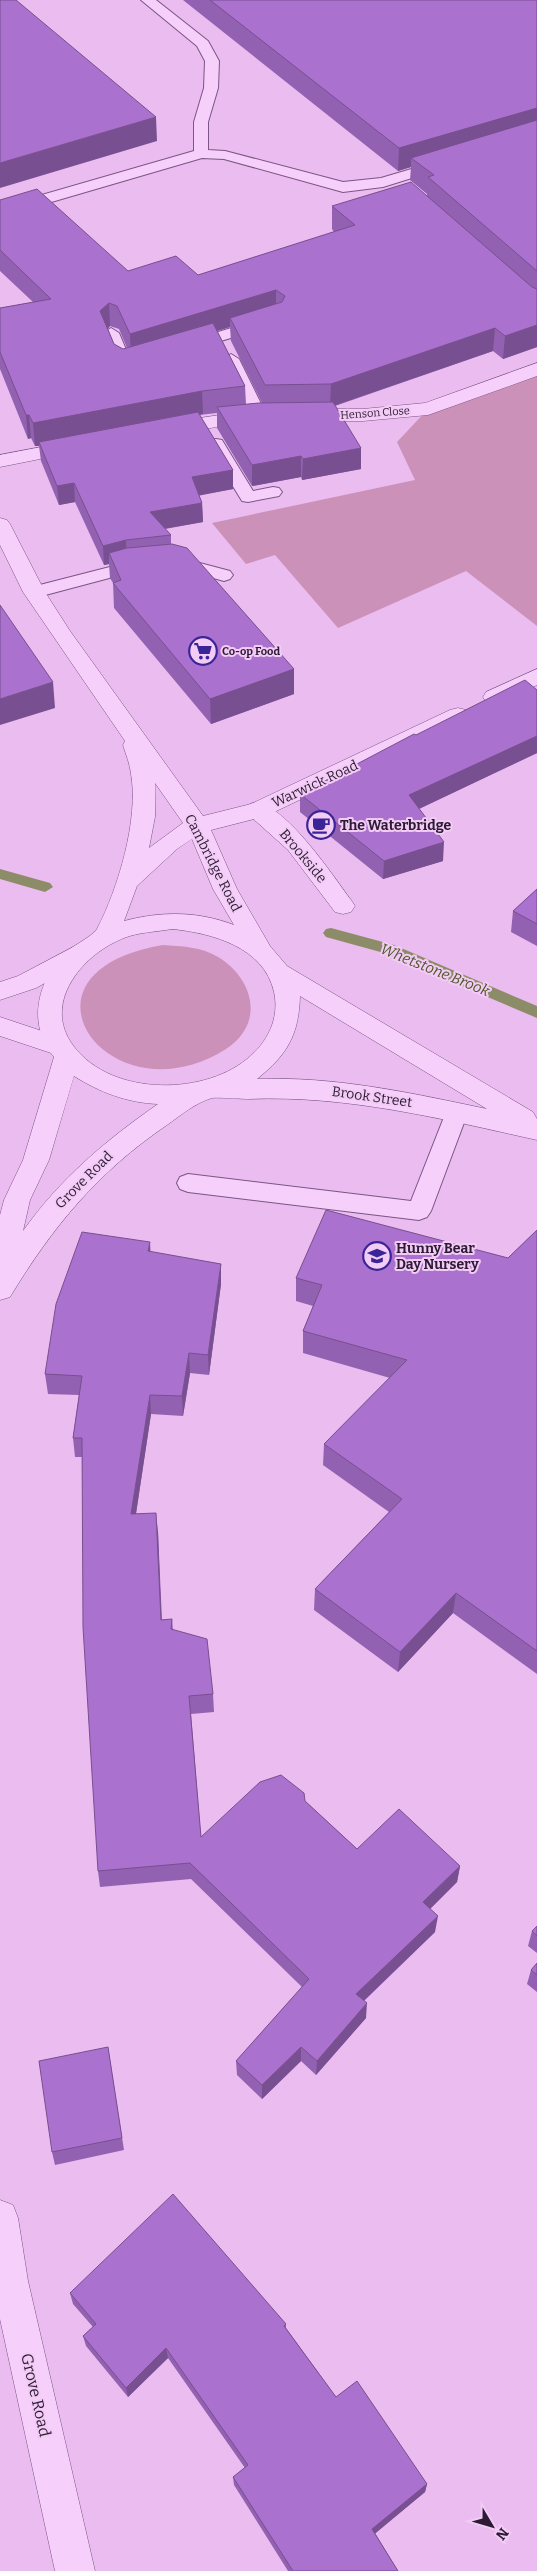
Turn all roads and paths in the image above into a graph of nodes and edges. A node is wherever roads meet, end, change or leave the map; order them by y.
1 (148, 0) edge
2 (200, 154) junction
3 (455, 160) edge
4 (0, 212) edge
5 (275, 320) edge
6 (111, 333) edge
7 (218, 336) junction
8 (172, 351) edge
9 (153, 357) edge
10 (537, 369) edge
11 (275, 416) junction
12 (203, 422) junction
13 (145, 433) edge
14 (96, 442) edge
15 (0, 461) edge
16 (273, 492) dead end
17 (0, 524) edge
18 (224, 575) dead end
19 (34, 592) junction
20 (537, 676) edge
21 (129, 727) junction
22 (258, 810) junction
23 (197, 825) junction
24 (128, 881) junction
25 (343, 906) dead end
26 (106, 936) junction
27 (262, 951) junction
28 (80, 953) junction
29 (280, 973) junction
30 (0, 991) edge
31 (0, 1026) edge
32 (63, 1052) junction
33 (198, 1092) junction
34 (457, 1112) junction
35 (537, 1128) edge
36 (188, 1182) dead end
37 (0, 1270) edge
38 (0, 1289) edge
39 (0, 2218) edge
40 (75, 2571) edge

1 - 2 lane
2 - 3 lane
2 - 4 lane
5 - 7 lane
6 - 9 lane
7 - 8 lane
7 - 11 lane
10 - 11 street, Henson Close
11 - 12 street, Henson Close
12 - 13 street, Henson Close
12 - 16 lane
14 - 15 street
17 - 19 street, Cambridge Road
18 - 19 lane
19 - 21 street, Cambridge Road
20 - 22 street, Warwick Road
21 - 23 street, Cambridge Road
21 - 24 street, Cambridge Road
22 - 23 street, Warwick Road
22 - 25 street, Brookside
23 - 24 street, Warwick Road
23 - 27 street, Cambridge Road
24 - 26 street, Cambridge Road
26 - 27 street
26 - 28 street
27 - 29 street
28 - 30 street
28 - 32 street
29 - 33 street
29 - 35 street, Brook Street
31 - 32 street
32 - 33 street, Brook Street
32 - 37 street
33 - 34 street, Brook Street
33 - 38 street, Grove Road
34 - 35 street, Brook Street
34 - 36 lane
39 - 40 street, Grove Road

